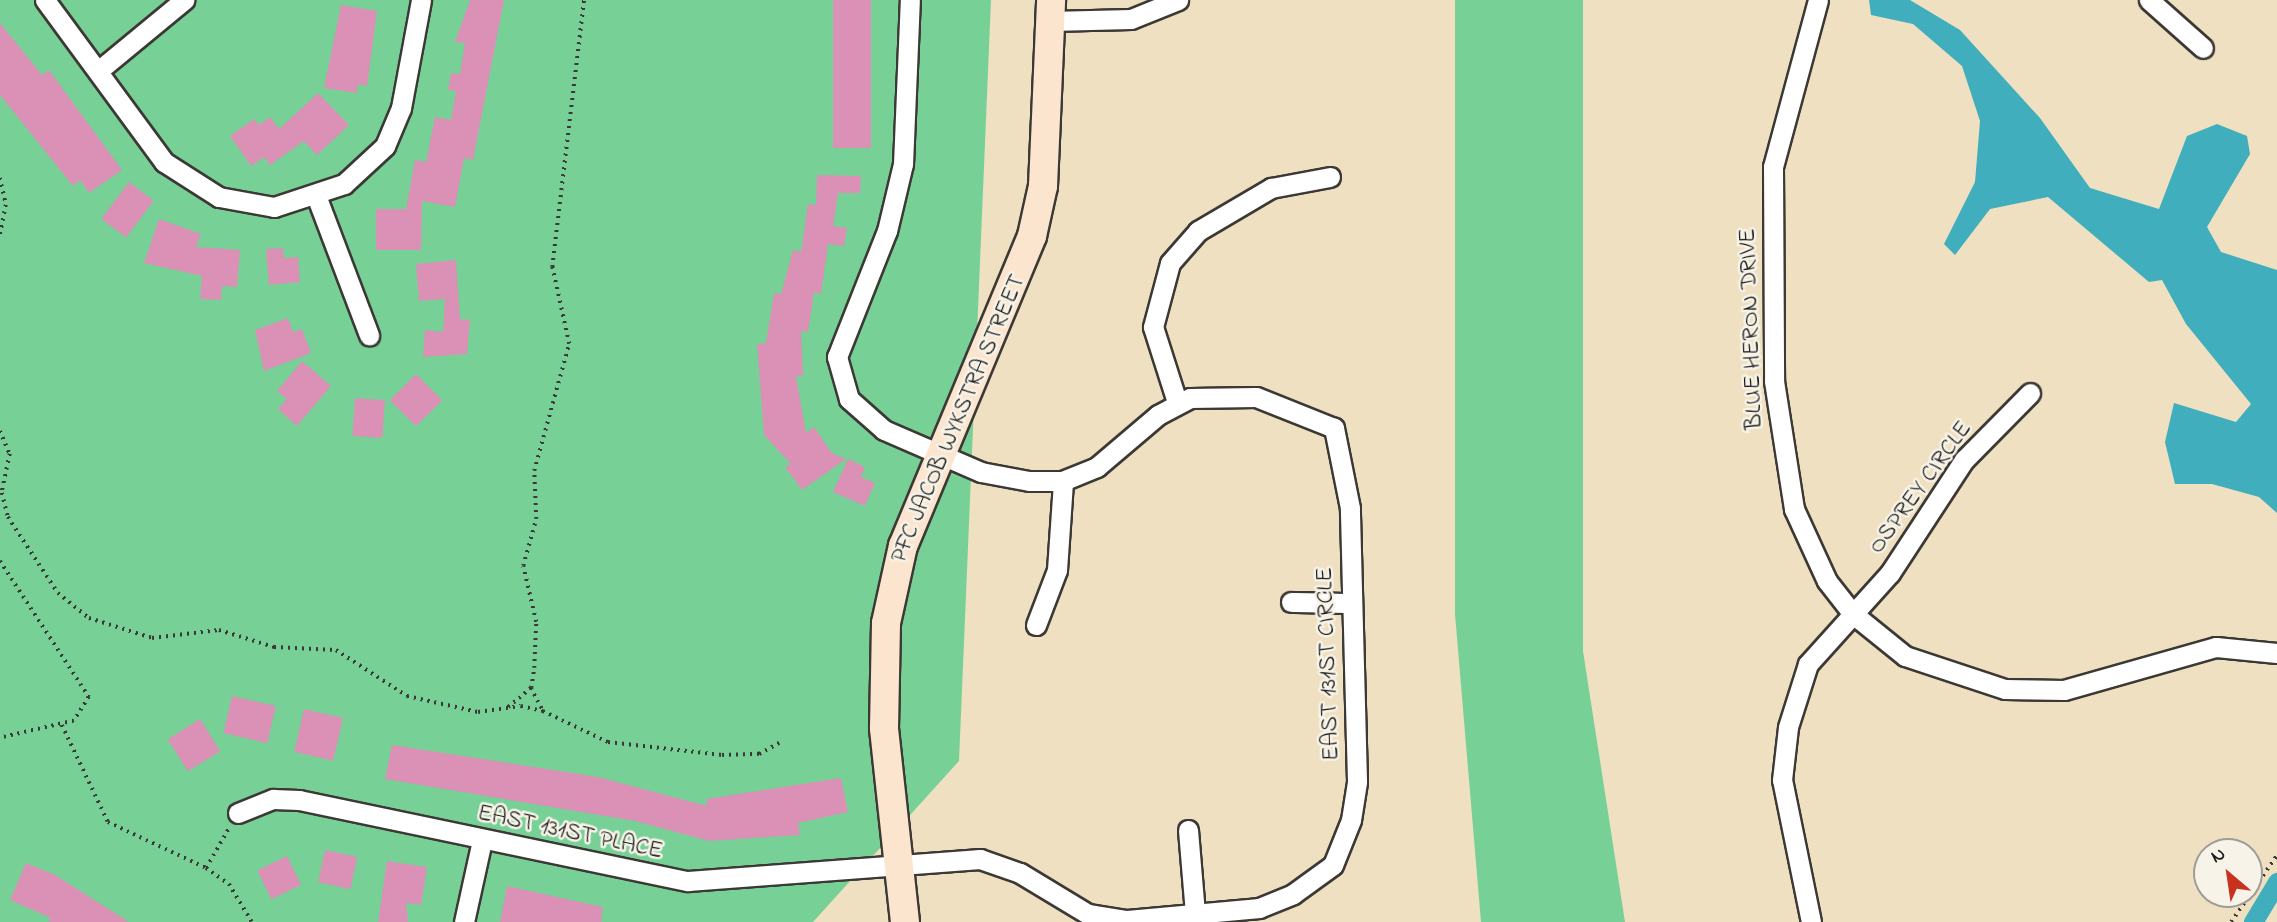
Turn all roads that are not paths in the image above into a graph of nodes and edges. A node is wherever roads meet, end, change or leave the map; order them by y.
1 (45, 0) edge
2 (184, 0) edge
3 (421, 0) edge
4 (910, 0) edge
5 (1178, 0) edge
6 (1818, 0) edge
7 (2149, 0) edge
8 (1051, 10) edge
9 (2203, 48) dead end
10 (98, 71) junction
11 (1330, 177) dead end
12 (317, 198) junction
13 (369, 335) dead end
14 (2030, 393) dead end
15 (1177, 402) junction
16 (940, 455) junction
17 (1063, 481) junction
18 (1292, 602) dead end
19 (1352, 603) junction
20 (1853, 614) junction
21 (1036, 625) dead end
22 (2277, 653) edge
23 (238, 813) road end
24 (1188, 830) dead end
25 (482, 840) junction
26 (897, 863) junction
27 (1195, 913) junction
28 (464, 922) edge
29 (905, 922) edge
30 (1811, 922) edge

1 - 10 street
2 - 10 street
3 - 12 street
4 - 16 street, EAST 131ST CIRCLE
5 - 8 street
6 - 20 street, BLUE HERON DRIVE
7 - 9 street
8 - 16 street, PFC JACOB WYKSTRA STREET
10 - 12 street
11 - 15 street
12 - 13 street
14 - 20 street, OSPREY CIRCLE
15 - 17 street, EAST 131ST CIRCLE
15 - 19 street, EAST 131ST CIRCLE
16 - 17 street, EAST 131ST CIRCLE
16 - 26 street, PFC JACOB WYKSTRA STREET
17 - 21 street
18 - 19 street
19 - 27 street, EAST 131ST CIRCLE
20 - 22 street, BLUE HERON DRIVE
20 - 30 street, OSPREY CIRCLE
23 - 25 street, EAST 131ST PLACE
24 - 27 street
25 - 26 street, EAST 131ST PLACE
25 - 28 street
26 - 27 street, EAST 131ST CIRCLE
26 - 29 street, PFC JACOB WYKSTRA STREET

